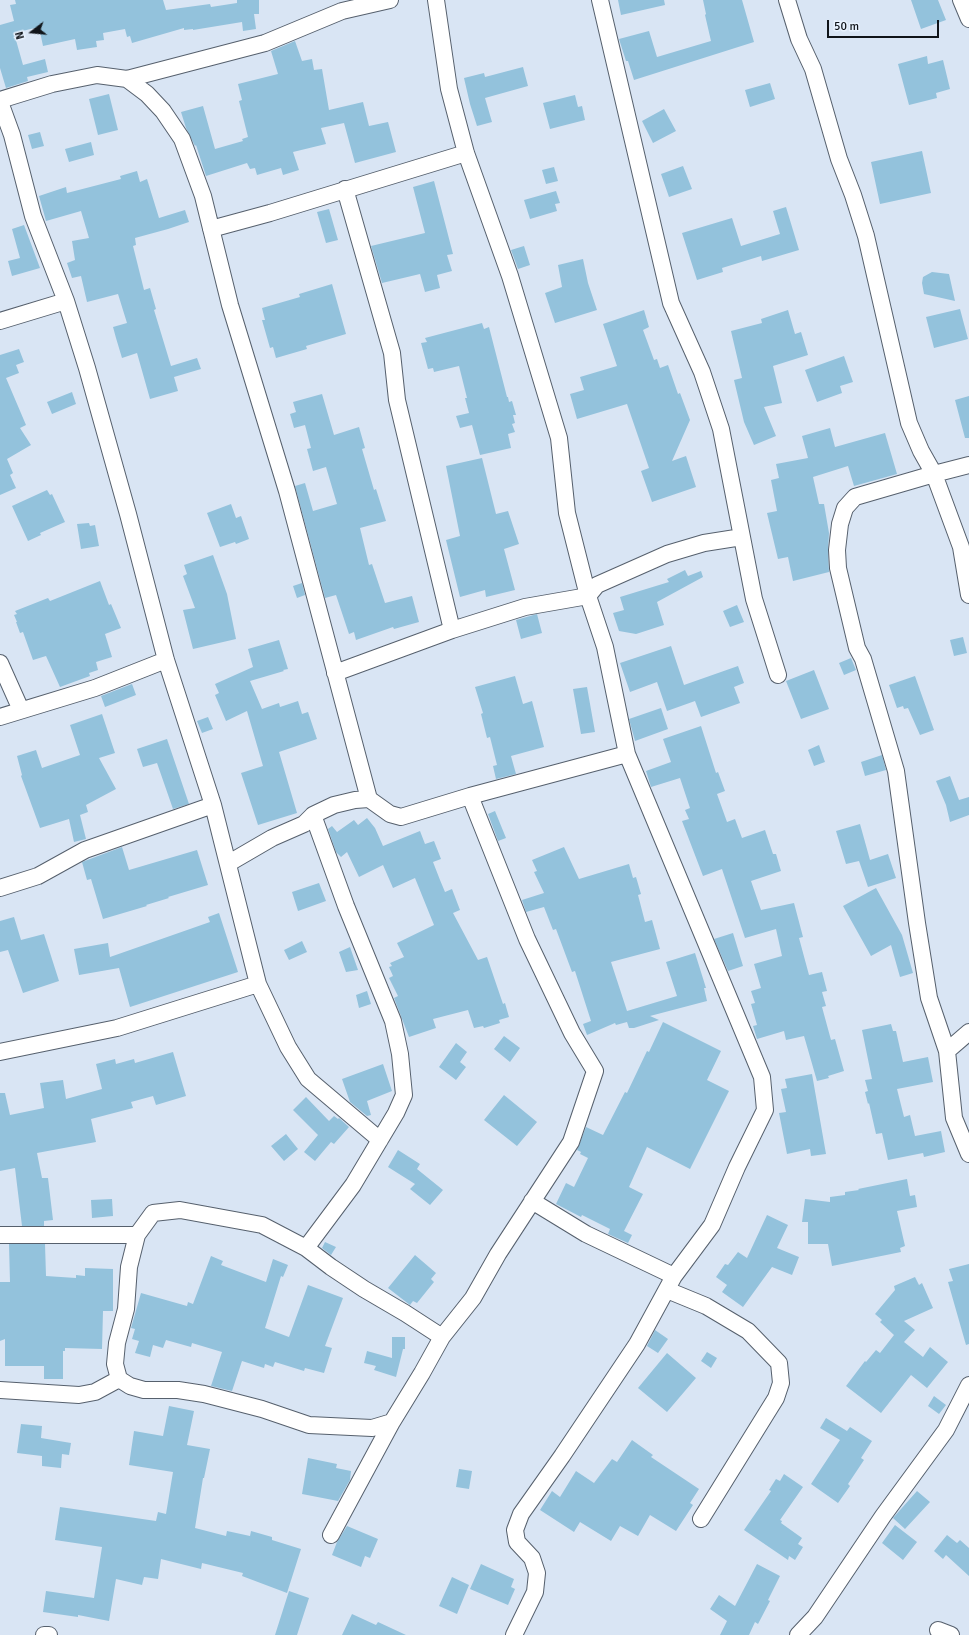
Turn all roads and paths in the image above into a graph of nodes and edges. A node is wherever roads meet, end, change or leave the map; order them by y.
1 (390, 0) edge
2 (436, 0) edge
3 (600, 0) edge
4 (787, 0) edge
5 (961, 0) edge
6 (969, 19) edge
7 (127, 79) junction
8 (0, 101) edge
9 (466, 153) junction
10 (345, 189) junction
11 (211, 229) junction
12 (66, 301) junction
13 (0, 321) edge
14 (969, 465) edge
15 (934, 474) junction
16 (742, 537) junction
17 (969, 595) edge
18 (588, 596) junction
19 (452, 630) junction
20 (166, 660) junction
21 (0, 663) edge
22 (335, 673) junction
23 (778, 675) dead end
24 (21, 710) junction
25 (0, 717) edge
26 (627, 754) junction
27 (470, 796) junction
28 (369, 799) junction
29 (214, 805) junction
30 (313, 815) junction
31 (229, 863) junction
32 (0, 888) edge
33 (258, 984) junction
34 (969, 1032) edge
35 (947, 1051) junction
36 (0, 1052) edge
37 (380, 1140) junction
38 (969, 1154) edge
39 (532, 1201) junction
40 (137, 1234) junction
41 (0, 1236) edge
42 (306, 1248) junction
43 (670, 1283) junction
44 (442, 1337) junction
45 (119, 1379) junction
46 (969, 1385) edge
47 (0, 1390) edge
48 (392, 1422) junction
49 (701, 1519) dead end
50 (331, 1535) dead end
51 (44, 1635) edge
52 (49, 1635) edge
53 (514, 1635) edge
54 (798, 1635) edge

1 - 7 street
2 - 9 street
3 - 16 street
4 - 15 street
5 - 6 street
7 - 8 street
7 - 11 street
8 - 12 street
9 - 10 street
9 - 18 street
10 - 11 street
10 - 19 street
11 - 22 street
12 - 13 street
12 - 20 street
14 - 15 street
15 - 17 street
15 - 35 street
16 - 18 street
16 - 23 street
18 - 19 street
18 - 26 street
19 - 22 street
20 - 24 street
20 - 29 street
21 - 24 street
22 - 28 street
24 - 25 street
26 - 27 street
26 - 43 street
27 - 28 street
27 - 39 street
28 - 30 street
29 - 31 street
29 - 32 street
30 - 31 street
30 - 37 street
31 - 33 street
33 - 36 street
33 - 37 street
34 - 35 street
35 - 38 street
37 - 42 street
39 - 43 street
39 - 44 street
40 - 41 street
40 - 42 street
40 - 45 street
42 - 44 street
43 - 49 street
43 - 53 street
44 - 48 street
45 - 47 street
45 - 48 street
46 - 54 street
48 - 50 street
51 - 52 street

